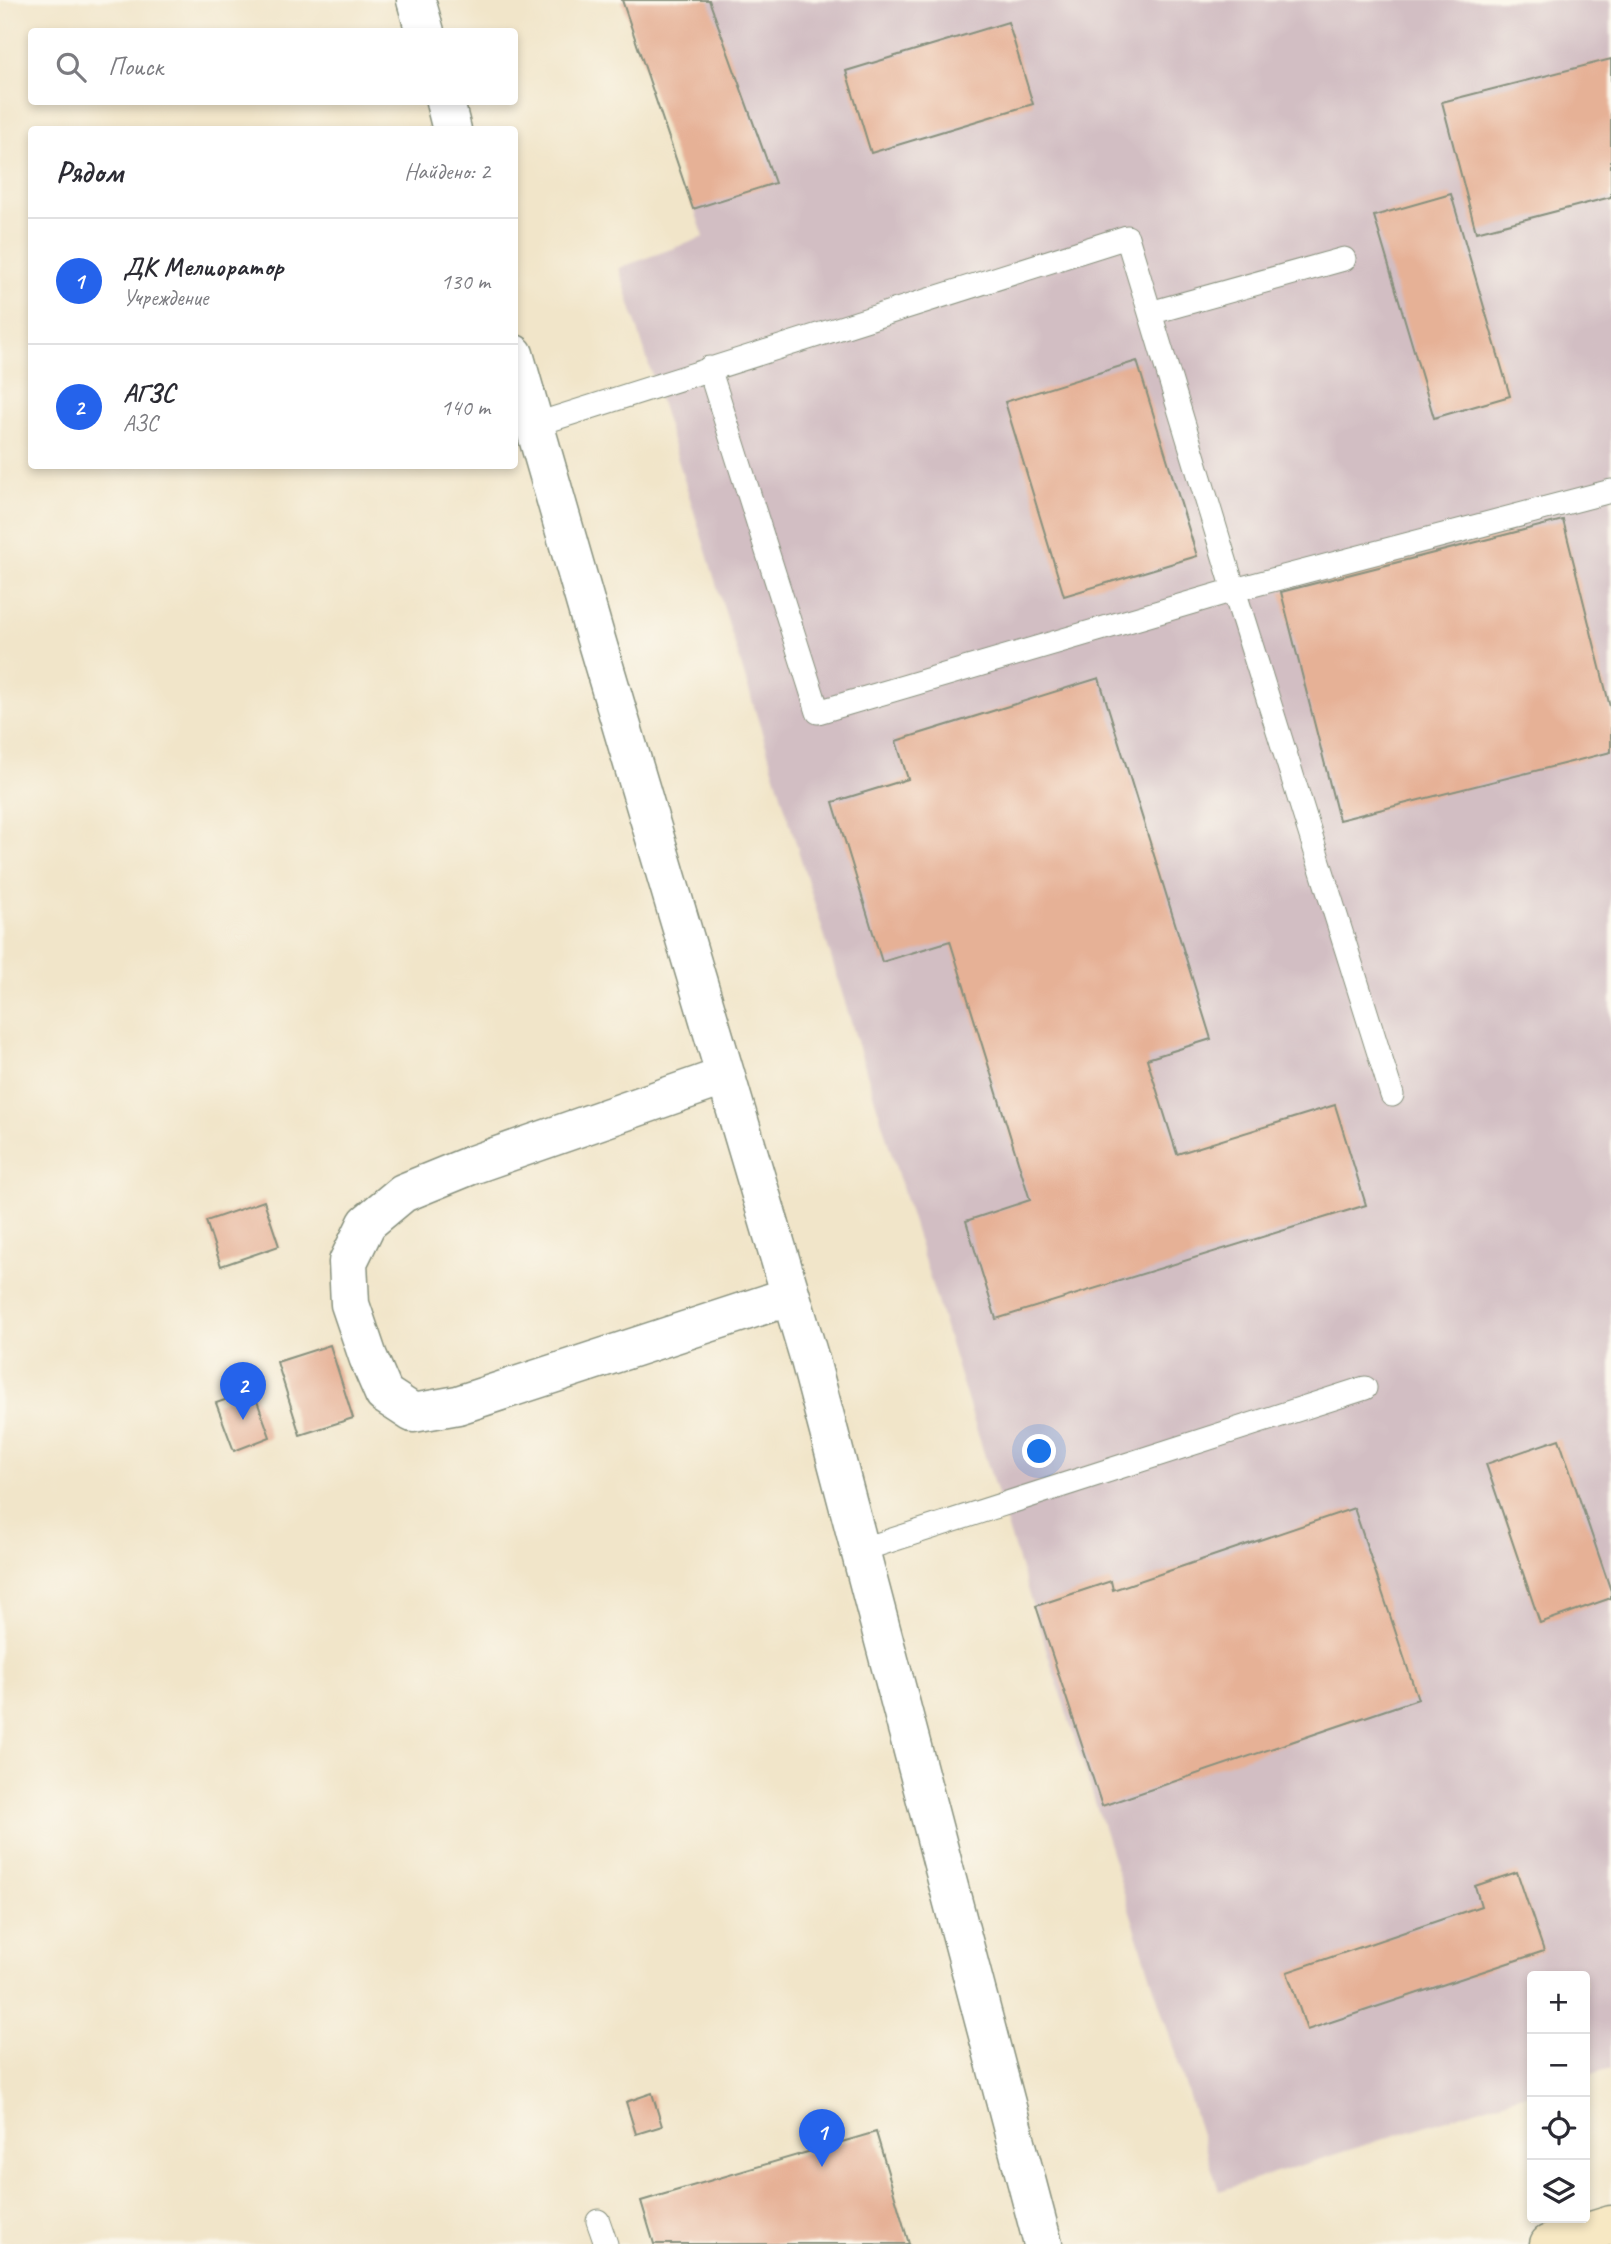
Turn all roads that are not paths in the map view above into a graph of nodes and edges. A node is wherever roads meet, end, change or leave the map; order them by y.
1 (416, 0) edge
2 (424, 28) edge
3 (445, 105) edge
4 (451, 126) edge
5 (1344, 259) dead end
6 (1150, 313) junction
7 (518, 368) edge
8 (709, 368) junction
9 (534, 425) junction
10 (1611, 491) edge
11 (1234, 590) junction
12 (726, 1076) junction
13 (1392, 1095) dead end
14 (791, 1296) junction
15 (1365, 1388) dead end
16 (861, 1550) junction
17 (598, 2221) dead end
18 (1611, 2225) edge
19 (606, 2244) edge
20 (1043, 2244) edge
21 (1549, 2244) edge

1 - 2 street
3 - 4 street
5 - 6 lane
6 - 8 lane
6 - 11 lane
7 - 9 street
8 - 9 lane
8 - 11 lane
9 - 12 street
10 - 11 lane
11 - 13 lane
12 - 14 street
12 - 14 street
14 - 16 street
15 - 16 lane
16 - 20 street
17 - 19 lane
18 - 21 street

